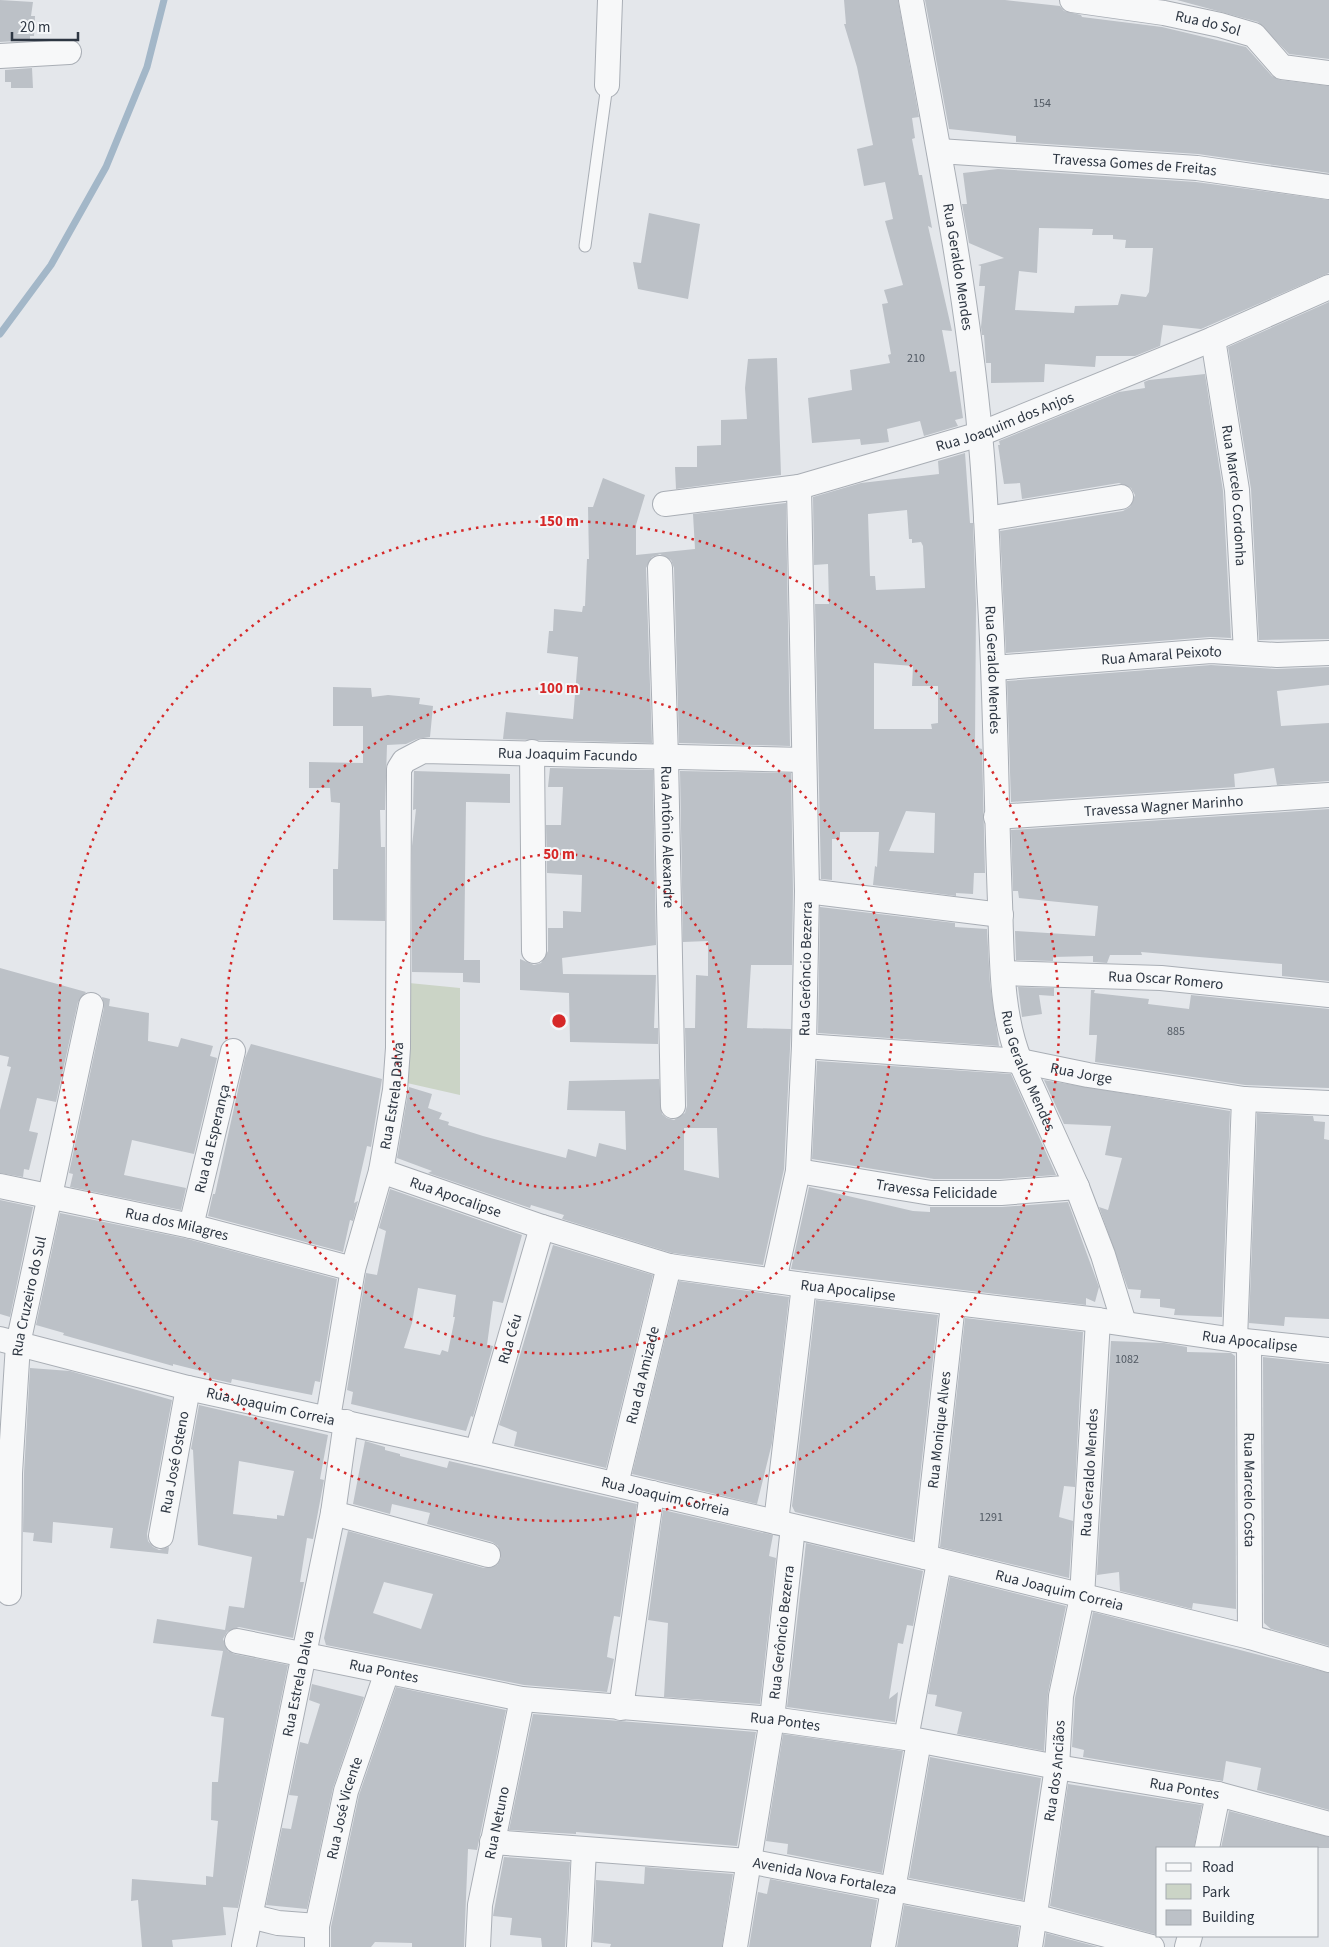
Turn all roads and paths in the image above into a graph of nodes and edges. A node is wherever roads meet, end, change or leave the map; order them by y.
1 (610, 0) edge
2 (911, 0) edge
3 (1072, 0) edge
4 (69, 52) dead end
5 (0, 56) edge
6 (1329, 73) edge
7 (607, 85) joint
8 (939, 151) junction
9 (1329, 188) edge
10 (584, 246) dead end
11 (1329, 287) edge
12 (1214, 339) junction
13 (980, 434) junction
14 (799, 487) junction
15 (1121, 497) dead end
16 (665, 504) dead end
17 (986, 519) junction
18 (660, 568) dead end
19 (1246, 652) junction
20 (1329, 653) edge
21 (994, 668) junction
22 (532, 752) junction
23 (666, 757) junction
24 (804, 760) junction
25 (399, 769) joint
26 (1329, 795) edge
27 (996, 816) junction
28 (807, 892) junction
29 (1001, 915) junction
30 (534, 951) dead end
31 (1004, 973) junction
32 (1329, 995) edge
33 (91, 1005) dead end
34 (804, 1046) junction
35 (233, 1051) dead end
36 (1020, 1061) junction
37 (1244, 1099) junction
38 (1329, 1103) edge
39 (673, 1106) dead end
40 (380, 1171) junction
41 (798, 1171) junction
42 (0, 1186) edge
43 (1077, 1187) junction
44 (50, 1198) junction
45 (192, 1226) junction
46 (542, 1226) junction
47 (669, 1266) junction
48 (353, 1269) junction
49 (774, 1281) junction
50 (804, 1285) junction
51 (953, 1304) junction
52 (1098, 1320) junction
53 (1124, 1324) junction
54 (1242, 1341) junction
55 (9, 1342) edge
56 (1329, 1350) edge
57 (188, 1388) junction
58 (337, 1420) junction
59 (477, 1452) junction
60 (616, 1484) junction
61 (652, 1493) junction
62 (333, 1513) junction
63 (784, 1524) junction
64 (161, 1536) dead end
65 (488, 1555) dead end
66 (932, 1559) junction
67 (9, 1593) dead end
68 (1082, 1597) junction
69 (1250, 1637) junction
70 (237, 1641) dead end
71 (305, 1655) junction
72 (1329, 1660) edge
73 (387, 1672) junction
74 (522, 1699) junction
75 (621, 1708) junction
76 (772, 1719) junction
77 (912, 1740) junction
78 (1057, 1767) junction
79 (1218, 1794) junction
80 (1329, 1824) edge
81 (492, 1842) junction
82 (1207, 1847) edge
83 (584, 1850) junction
84 (748, 1861) junction
85 (892, 1888) junction
86 (250, 1916) junction
87 (1034, 1916) junction
88 (317, 1937) edge
89 (244, 1946) edge
90 (478, 1947) edge
91 (579, 1947) edge
92 (735, 1947) edge
93 (883, 1947) edge
94 (1030, 1947) edge
95 (1152, 1947) edge

1 - 7 street
2 - 8 street, Rua Geraldo Mendes
3 - 6 street, Rua do Sol
4 - 5 street
7 - 10 lane
8 - 9 street, Travessa Gomes de Freitas
8 - 13 street, Rua Geraldo Mendes
11 - 12 street, Rua Joaquim dos Anjos
12 - 13 street, Rua Joaquim dos Anjos
12 - 19 street, Rua Marcelo Cordonha
13 - 14 street, Rua Joaquim dos Anjos
13 - 17 street, Rua Geraldo Mendes
14 - 16 street, Rua Joaquim dos Anjos
14 - 24 street
15 - 17 street
17 - 21 street, Rua Geraldo Mendes
18 - 23 street, Rua Antônio Alexandre
19 - 20 street, Rua Amaral Peixoto
19 - 21 street, Rua Amaral Peixoto
21 - 27 street, Rua Geraldo Mendes
22 - 23 street, Rua Joaquim Facundo
22 - 25 street, Rua Joaquim Facundo
22 - 30 street
23 - 24 street, Rua Joaquim Facundo
23 - 39 street, Rua Antônio Alexandre
24 - 28 street
25 - 40 street, Rua Estrela Dalva
26 - 27 street, Travessa Wagner Marinho
27 - 29 street, Rua Geraldo Mendes
28 - 29 street
28 - 34 street, Rua Gerôncio Bezerra
29 - 31 street, Rua Geraldo Mendes
31 - 32 street, Rua Oscar Romero
31 - 36 street, Rua Geraldo Mendes
33 - 44 street, Rua Cruzeiro do Sul
34 - 36 street, Rua Jorge
34 - 41 street
35 - 45 street, Rua da Esperança
36 - 37 street, Rua Jorge
36 - 43 street, Rua Geraldo Mendes
37 - 38 street, Rua Jorge
37 - 54 street, Rua Marcelo Costa
40 - 46 street, Rua Apocalipse
40 - 48 street, Rua Estrela Dalva
41 - 43 street, Travessa Felicidade
41 - 49 street
42 - 44 street, Rua dos Milagres
43 - 53 street, Rua Geraldo Mendes
44 - 45 street, Rua dos Milagres
44 - 55 street, Rua Cruzeiro do Sul
45 - 48 street, Rua dos Milagres
46 - 47 street, Rua Apocalipse
46 - 59 street, Rua Céu
47 - 49 street, Rua Apocalipse
47 - 60 street, Rua da Amizade
48 - 58 street, Rua Estrela Dalva
49 - 50 street, Rua Apocalipse
50 - 51 street, Rua Apocalipse
50 - 63 street, Rua Gerôncio Bezerra
51 - 52 street, Rua Apocalipse
51 - 66 street, Rua Monique Alves
52 - 53 street, Rua Apocalipse
52 - 68 street, Rua Geraldo Mendes
53 - 54 street, Rua Apocalipse
54 - 56 street, Rua Apocalipse
54 - 69 street, Rua Marcelo Costa
55 - 57 street, Rua Joaquim Correia
55 - 67 street, Rua Cruzeiro do Sul
57 - 58 street, Rua Joaquim Correia
57 - 64 street, Rua José Osteno
58 - 59 street, Rua Joaquim Correia
58 - 62 street, Rua Estrela Dalva
59 - 60 street, Rua Joaquim Correia
60 - 61 street, Rua Joaquim Correia
61 - 63 street, Rua Joaquim Correia
61 - 75 street
62 - 65 street
62 - 71 street, Rua Estrela Dalva
63 - 66 street, Rua Joaquim Correia
63 - 76 street, Rua Gerôncio Bezerra
66 - 68 street, Rua Joaquim Correia
66 - 77 street, Rua Monique Alves
68 - 69 street, Rua Joaquim Correia
68 - 78 street, Rua dos Anciãos
69 - 72 street, Rua Joaquim Correia
70 - 71 street, Rua Pontes
71 - 73 street, Rua Pontes
71 - 86 street, Rua Estrela Dalva
73 - 74 street, Rua Pontes
73 - 88 street, Rua José Vicente
74 - 75 street, Rua Pontes
74 - 81 street, Rua Netuno
75 - 76 street, Rua Pontes
76 - 77 street, Rua Pontes
76 - 84 street, Rua Gerôncio Bezerra
77 - 78 street, Rua Pontes
77 - 85 street, Rua Monique Alves
78 - 79 street, Rua Pontes
78 - 87 street, Rua dos Anciãos
79 - 80 street, Rua Pontes
79 - 82 street
81 - 83 street, Avenida Nova Fortaleza
81 - 90 street, Rua Netuno
83 - 84 street, Avenida Nova Fortaleza
83 - 91 street
84 - 85 street, Avenida Nova Fortaleza
84 - 92 street, Rua Gerôncio Bezerra
85 - 87 street, Avenida Nova Fortaleza
85 - 93 street, Rua Monique Alves
86 - 88 street
86 - 89 street, Rua Estrela Dalva
87 - 94 street, Rua dos Anciãos
87 - 95 street, Avenida Nova Fortaleza

